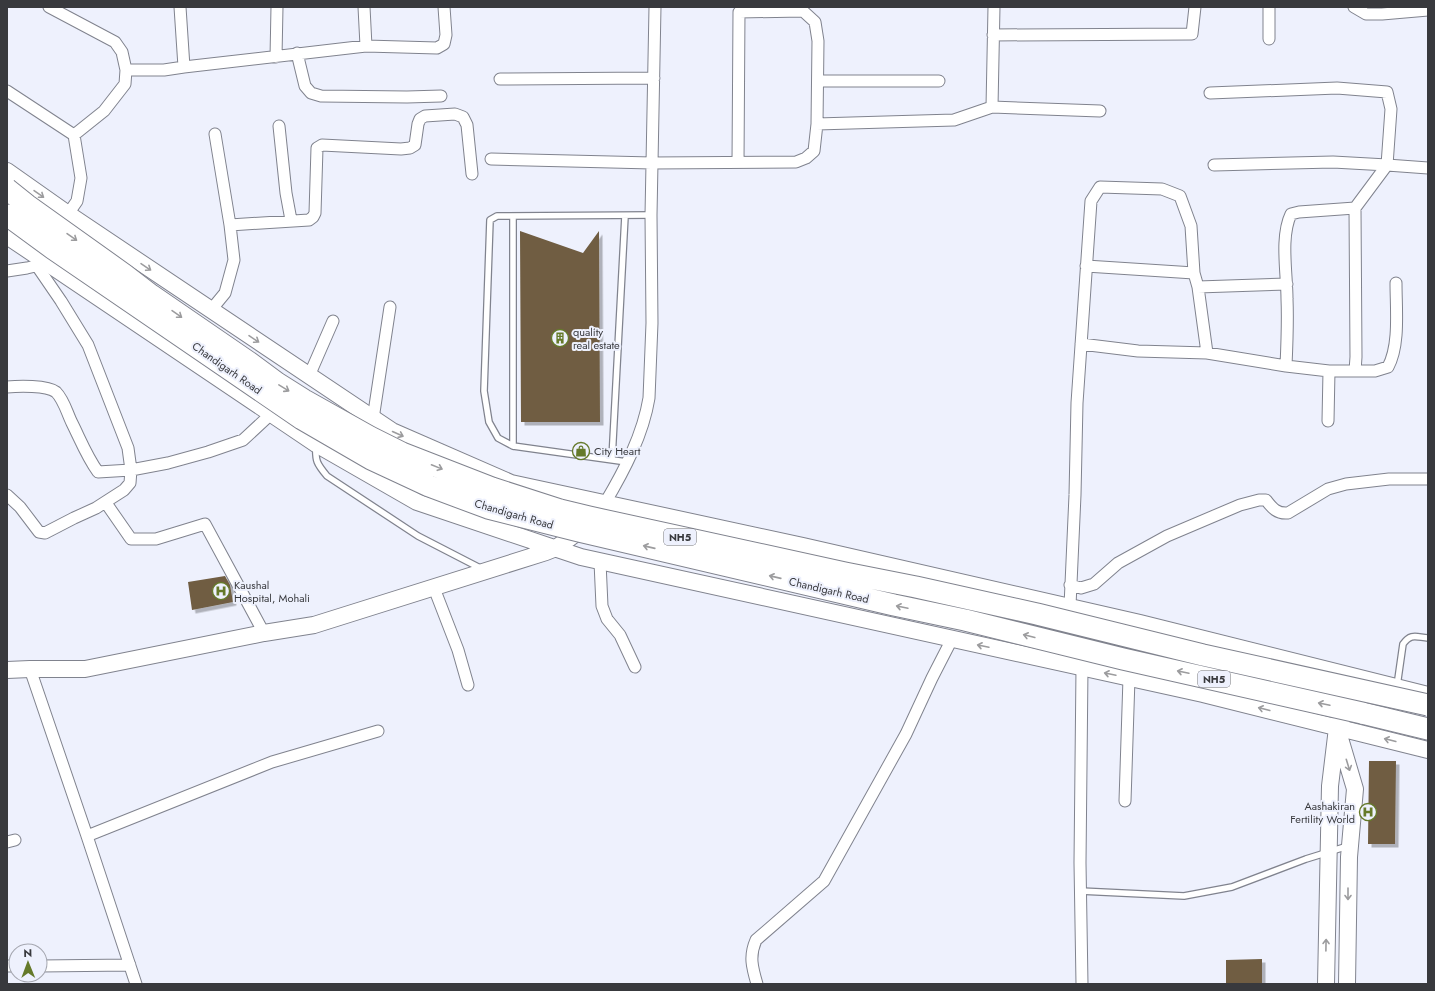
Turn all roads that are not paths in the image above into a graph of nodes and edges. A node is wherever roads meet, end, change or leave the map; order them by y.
1 (49, 7) edge
2 (180, 7) edge
3 (276, 7) edge
4 (364, 7) edge
5 (444, 7) edge
6 (656, 7) edge
7 (994, 7) edge
8 (1195, 7) edge
9 (1269, 7) edge
10 (1354, 7) edge
11 (739, 10) edge
12 (1428, 10) edge
13 (993, 35) junction
14 (1269, 39) dead end
15 (366, 46) junction
16 (297, 53) junction
17 (276, 57) junction
18 (184, 66) junction
19 (126, 70) junction
20 (654, 78) junction
21 (500, 79) dead end
22 (818, 81) junction
23 (940, 81) dead end
24 (7, 91) edge
25 (1210, 93) dead end
26 (441, 96) dead end
27 (992, 107) junction
28 (1100, 111) dead end
29 (817, 124) junction
30 (279, 126) dead end
31 (215, 134) dead end
32 (74, 135) junction
33 (491, 158) dead end
34 (738, 162) junction
35 (652, 164) junction
36 (1214, 164) dead end
37 (1387, 165) junction
38 (1428, 168) edge
39 (7, 171) edge
40 (472, 174) dead end
41 (7, 190) edge
42 (1355, 208) junction
43 (68, 214) junction
44 (651, 215) junction
45 (7, 216) edge
46 (513, 216) junction
47 (625, 216) junction
48 (291, 220) junction
49 (230, 225) junction
50 (7, 236) edge
51 (42, 265) junction
52 (1086, 266) junction
53 (7, 271) edge
54 (1194, 273) junction
55 (1396, 283) dead end
56 (1287, 284) junction
57 (1198, 287) junction
58 (390, 307) dead end
59 (211, 310) junction
60 (334, 321) dead end
61 (1081, 344) junction
62 (1207, 353) junction
63 (1286, 366) junction
64 (1329, 371) junction
65 (1355, 371) junction
66 (309, 376) junction
67 (7, 387) edge
68 (271, 414) junction
69 (373, 419) junction
70 (1328, 421) dead end
71 (316, 444) junction
72 (513, 446) junction
73 (612, 460) junction
74 (627, 462) junction
75 (131, 470) junction
76 (1428, 479) edge
77 (7, 496) edge
78 (106, 502) junction
79 (605, 503) junction
80 (556, 548) junction
81 (600, 562) junction
82 (486, 571) junction
83 (1070, 585) junction
84 (434, 588) junction
85 (1070, 606) junction
86 (264, 634) junction
87 (1428, 638) edge
88 (952, 639) junction
89 (635, 668) dead end
90 (1082, 668) junction
91 (30, 669) junction
92 (7, 670) edge
93 (1129, 678) junction
94 (1366, 679) junction
95 (468, 685) dead end
96 (1397, 687) junction
97 (1428, 694) edge
98 (1428, 705) edge
99 (1337, 728) junction
100 (1428, 729) edge
101 (378, 731) dead end
102 (1428, 750) edge
103 (1330, 786) junction
104 (1355, 789) junction
105 (1125, 801) dead end
106 (87, 836) junction
107 (1350, 845) junction
108 (1328, 853) junction
109 (1080, 891) junction
110 (130, 965) junction
111 (48, 966) edge
112 (136, 984) edge
113 (757, 984) edge
114 (1082, 984) edge
115 (1326, 984) edge
116 (1347, 984) edge

1 - 19 street
2 - 18 street
3 - 17 street
4 - 15 street
5 - 15 street
6 - 20 street
7 - 13 street
8 - 13 street
9 - 14 street
10 - 12 street
11 - 22 street
11 - 34 street
13 - 27 street
15 - 16 street
16 - 17 street
16 - 26 street
17 - 18 street
18 - 19 street
19 - 32 street
20 - 21 street
20 - 35 street
22 - 23 street
22 - 29 street
24 - 32 street
25 - 37 street
27 - 28 street
27 - 29 street
29 - 34 street
30 - 48 street
31 - 49 street
32 - 43 street
33 - 35 street
34 - 35 street
35 - 44 street
36 - 37 street
37 - 38 street
37 - 42 street
39 -> 43 main road
40 - 48 street
41 -> 98 highway, NH5, bridge
42 - 56 street
42 - 65 street
43 -> 59 main road
44 - 47 lane
44 - 74 street
100 -> 45 highway, Chandigarh Road / NH5, bridge
46 - 47 lane
46 - 72 lane
46 - 72 lane
47 - 73 lane
48 - 49 street
49 - 59 street
50 - 51 main road
51 - 53 street
51 - 68 main road
51 - 75 street
52 - 54 street
52 - 54 street
52 - 61 street
54 - 57 street
55 - 65 street
56 - 57 street
56 - 63 street
57 - 62 street
58 - 69 street
59 -> 66 main road
60 - 66 street
61 - 62 street
61 - 83 street
62 - 63 street
63 - 64 street
64 - 65 street
64 - 70 street
66 - 69 main road
67 - 75 street
68 - 71 main road
68 - 75 street
69 -> 79 main road
71 - 80 main road
71 - 82 lane
72 - 73 lane
73 - 74 lane
74 - 79 street
75 - 78 street
76 - 83 street
77 - 78 street
78 - 86 street
79 - 80 main road
79 - 85 main road
80 - 81 main road
80 - 82 main road
81 - 88 main road
81 - 89 street
82 - 84 main road
83 - 85 street
84 - 86 main road
84 - 95 street
85 - 94 main road
86 - 91 main road
87 - 96 lane
90 -> 88 main road
88 - 113 street
93 -> 90 main road
90 - 109 street
91 - 92 main road
91 - 106 street
99 -> 93 main road
93 - 105 street
94 - 96 main road
94 - 99 main road
96 - 97 main road
102 -> 99 main road
99 - 103 main road
99 -> 104 main road
101 - 106 street
103 - 104 main road
103 - 108 main road
104 - 107 main road
106 - 110 street
107 - 108 lane
107 -> 116 main road
108 - 109 lane
115 -> 108 main road
109 - 114 street
110 - 111 street
110 - 112 street

